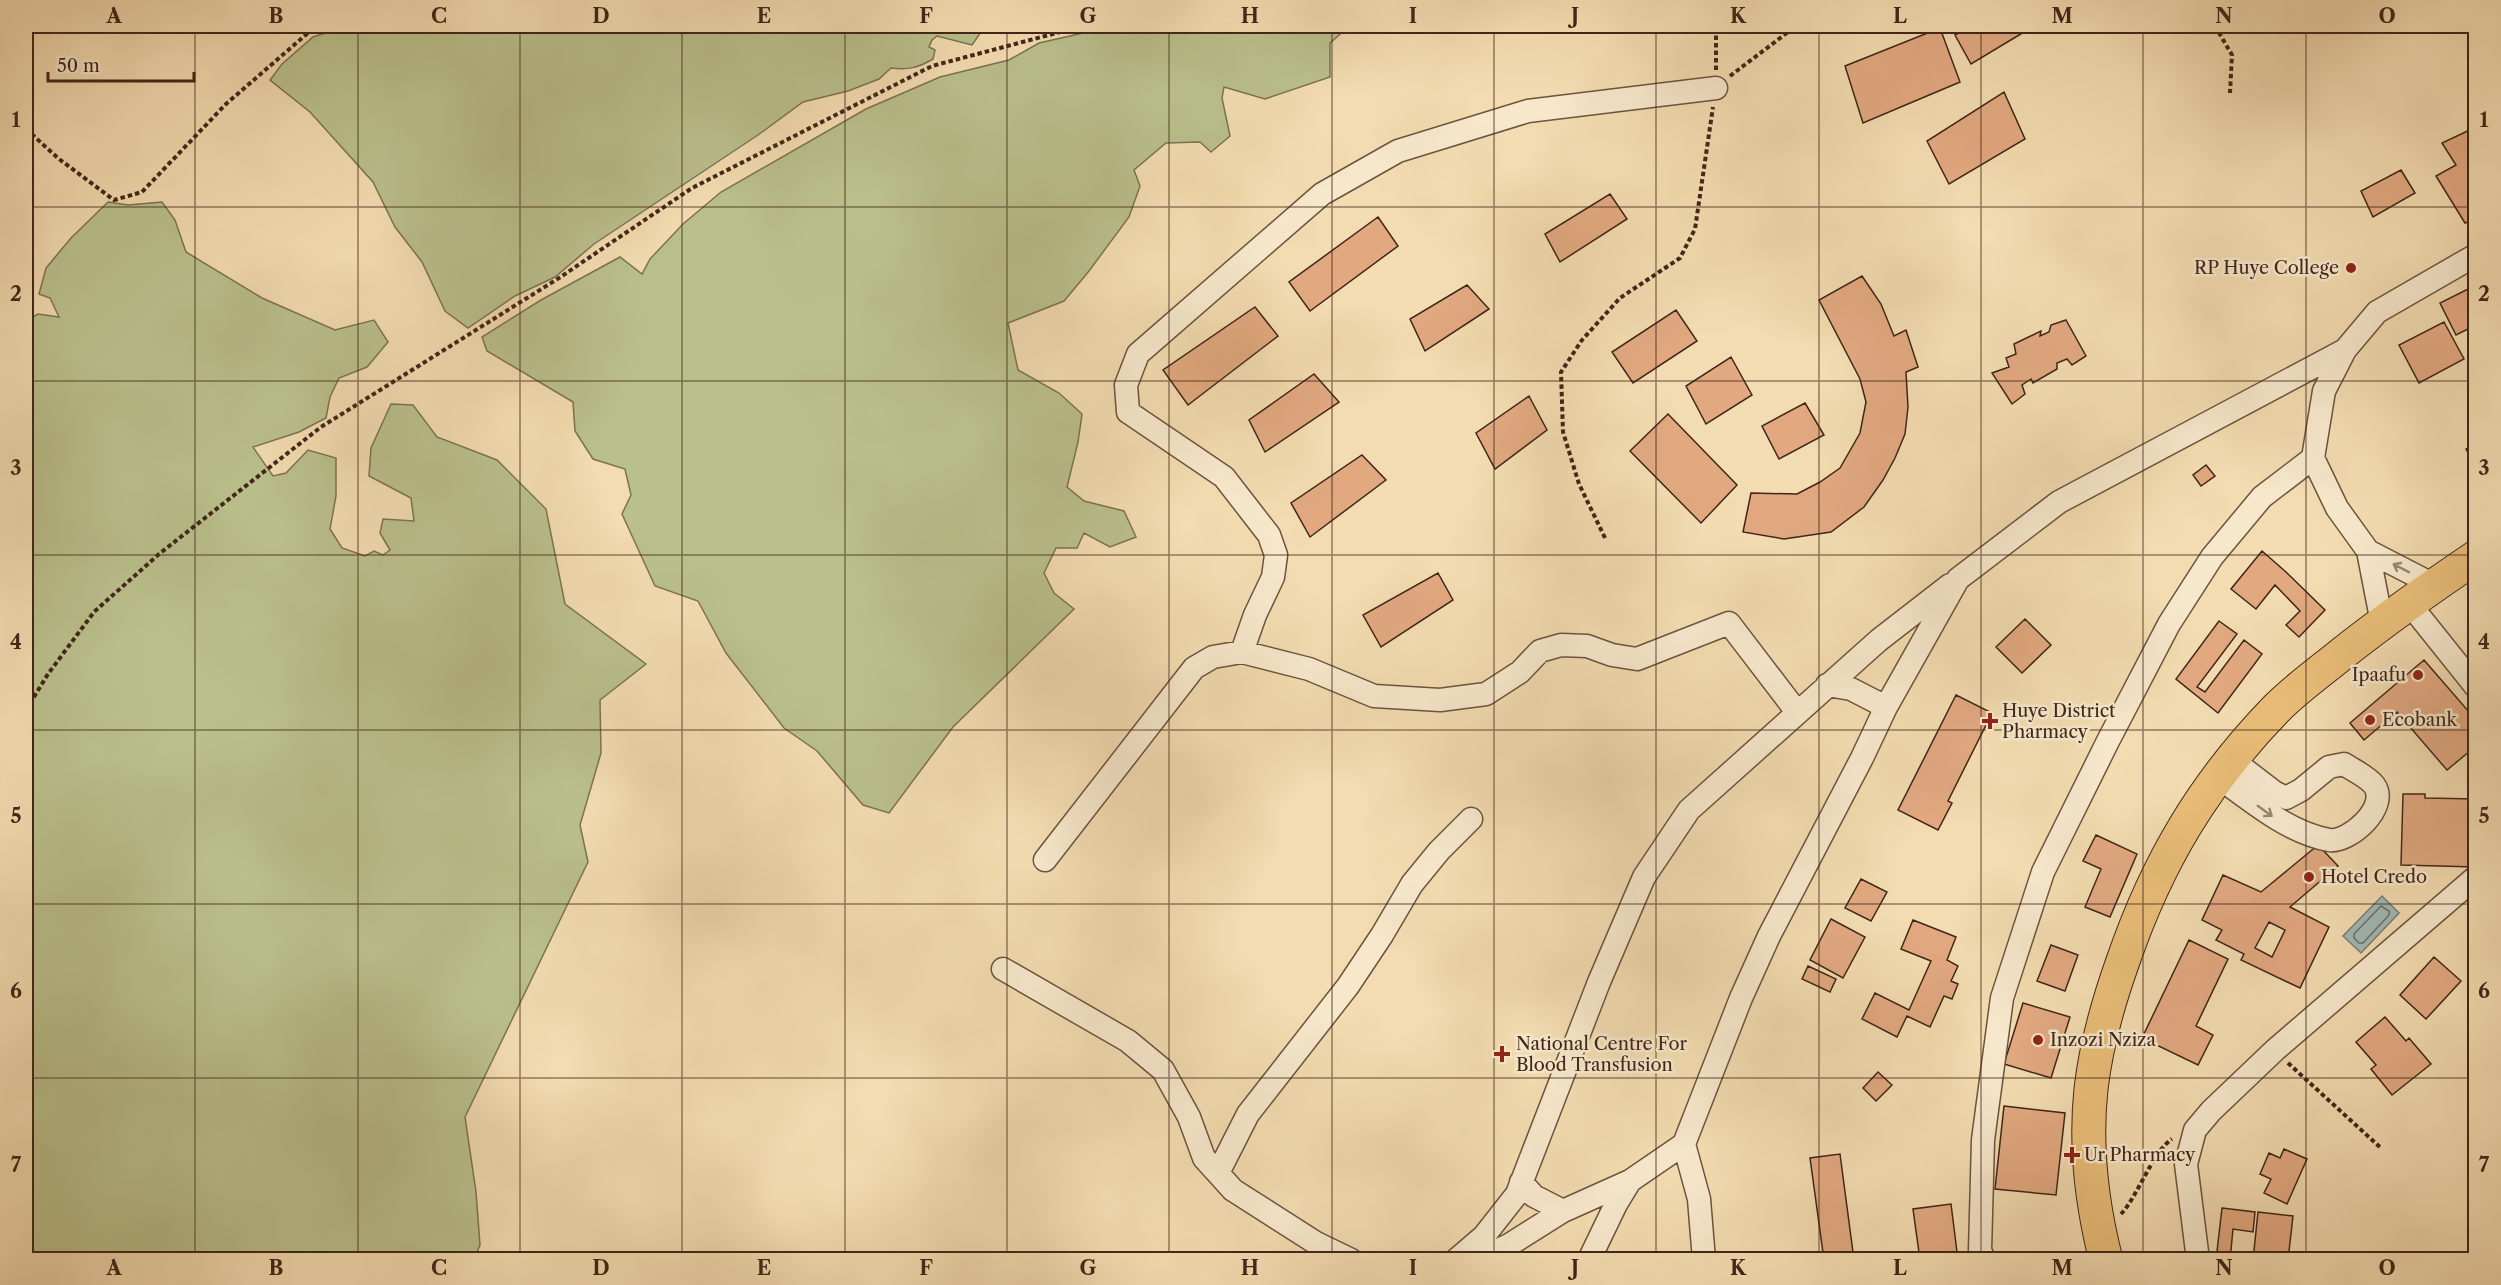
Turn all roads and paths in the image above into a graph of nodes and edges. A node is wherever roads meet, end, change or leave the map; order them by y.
1 (316, 26) edge
2 (1083, 26) edge
3 (1716, 26) edge
4 (1796, 26) edge
5 (2215, 26) edge
6 (1716, 88) junction
7 (2230, 93) dead end
8 (26, 129) edge
9 (2475, 255) edge
10 (2345, 350) junction
11 (2313, 458) junction
12 (1605, 538) dead end
13 (2368, 551) junction
14 (2475, 557) edge
15 (1958, 579) junction
16 (2421, 593) junction
17 (2382, 623) junction
18 (1242, 652) junction
19 (1827, 685) junction
20 (2475, 687) edge
21 (1886, 707) junction
22 (26, 710) edge
23 (1797, 712) junction
24 (2224, 768) junction
25 (1472, 819) dead end
26 (1045, 860) dead end
27 (2475, 877) edge
28 (1003, 969) dead end
29 (2275, 1050) junction
30 (2195, 1130) junction
31 (1684, 1144) junction
32 (2382, 1149) dead end
33 (1218, 1173) junction
34 (1630, 1181) junction
35 (1521, 1182) junction
36 (1563, 1211) junction
37 (2103, 1248) edge
38 (1481, 1258) edge
39 (1351, 1260) edge
40 (1456, 1260) edge
41 (1589, 1260) edge
42 (1704, 1260) edge
43 (1984, 1260) edge
44 (2198, 1260) edge

1 - 8 path
2 - 22 path
3 - 6 path
4 - 6 path
5 - 7 path
6 - 12 path
6 - 18 street
9 - 10 street
10 - 11 street
10 - 15 street
11 - 13 street
11 - 43 street
16 -> 13 street
13 - 17 street
14 - 16 highway
15 - 19 street
15 - 21 street
16 - 17 highway
16 - 20 street
17 - 24 highway
18 - 23 street
18 - 26 street
19 - 21 street
19 - 23 street
21 - 31 street
23 - 35 street
24 -> 24 street
24 - 37 highway
25 - 33 street
27 - 29 street
28 - 33 street
29 - 30 street
29 - 32 path
30 - 37 path
30 - 44 street
31 - 34 street
31 - 42 street
33 - 39 street
34 - 36 street
34 - 41 street
35 - 36 street
35 - 40 street
36 - 38 street

